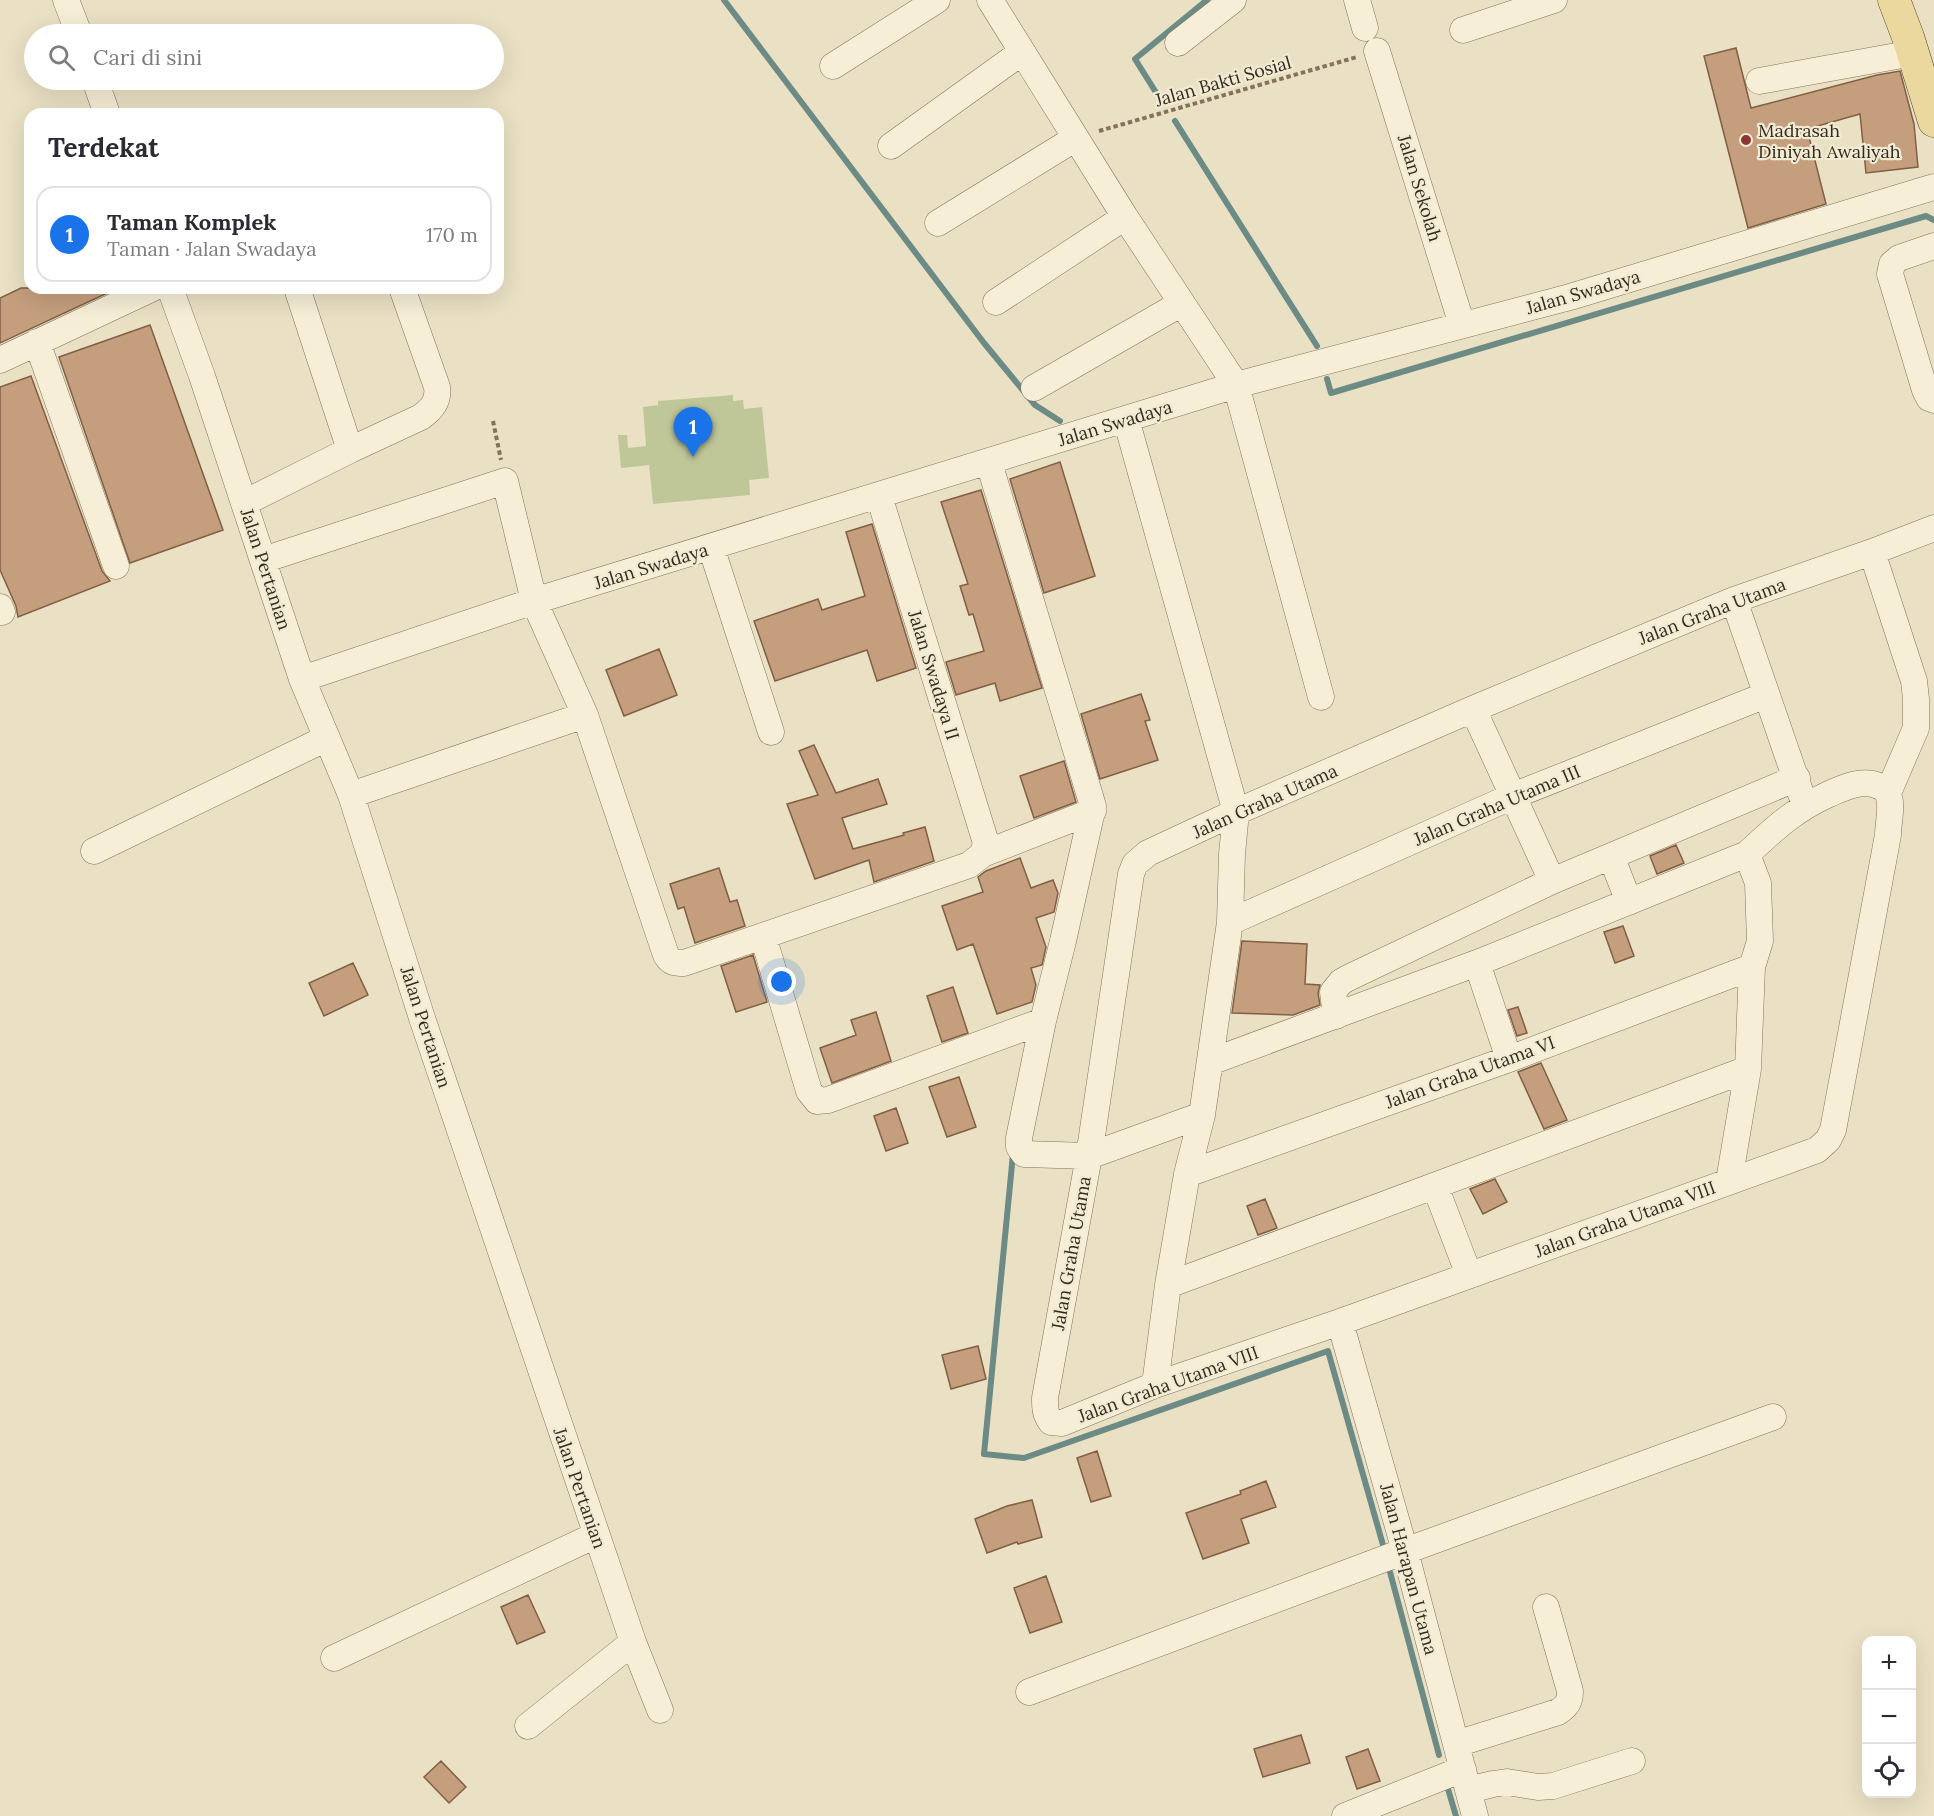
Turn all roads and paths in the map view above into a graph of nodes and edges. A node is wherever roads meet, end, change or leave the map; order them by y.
1 (66, 0) edge
2 (937, 0) edge
3 (990, 0) edge
4 (1233, 0) edge
5 (1357, 0) edge
6 (1554, 0) edge
7 (1894, 0) edge
8 (75, 24) edge
9 (1463, 30) dead end
10 (1371, 40) junction
11 (1178, 42) dead end
12 (1022, 52) junction
13 (1913, 53) junction
14 (833, 66) dead end
15 (1759, 81) dead end
16 (99, 90) edge
17 (105, 108) edge
18 (1934, 122) edge
19 (1076, 138) junction
20 (891, 146) dead end
21 (1934, 187) edge
22 (1125, 217) junction
23 (938, 223) dead end
24 (1934, 246) edge
25 (140, 294) edge
26 (172, 294) edge
27 (299, 294) edge
28 (404, 294) edge
29 (996, 302) dead end
30 (1182, 303) junction
31 (1462, 325) junction
32 (38, 342) junction
33 (0, 360) edge
34 (1236, 385) junction
35 (1034, 388) dead end
36 (1934, 400) edge
37 (1126, 419) junction
38 (493, 420) dead end
39 (350, 450) junction
40 (988, 463) junction
41 (505, 481) junction
42 (879, 496) junction
43 (244, 502) junction
44 (1934, 528) edge
45 (711, 547) junction
46 (1872, 552) junction
47 (263, 560) junction
48 (116, 566) dead end
49 (1734, 600) junction
50 (534, 602) junction
51 (302, 680) junction
52 (1766, 695) junction
53 (1321, 697) dead end
54 (1473, 709) junction
55 (585, 715) junction
56 (771, 732) dead end
57 (327, 738) junction
58 (1797, 778) junction
59 (1888, 793) junction
60 (351, 795) junction
61 (1513, 796) junction
62 (1804, 806) junction
63 (1093, 811) junction
64 (1236, 812) junction
65 (94, 850) dead end
66 (983, 854) junction
67 (1748, 854) junction
68 (1611, 856) junction
69 (1552, 881) junction
70 (1629, 902) junction
71 (1230, 922) junction
72 (763, 936) junction
73 (1404, 952) junction
74 (1477, 963) junction
75 (1752, 967) junction
76 (1419, 985) junction
77 (1336, 1016) junction
78 (1042, 1021) junction
79 (1509, 1059) junction
80 (1210, 1062) junction
81 (1748, 1069) junction
82 (1202, 1115) junction
83 (1089, 1156) junction
84 (1187, 1174) junction
85 (1729, 1181) junction
86 (1435, 1186) junction
87 (1469, 1275) junction
88 (1168, 1285) junction
89 (1340, 1322) junction
90 (1155, 1385) junction
91 (1773, 1417) dead end
92 (1062, 1423) joint
93 (596, 1535) junction
94 (1405, 1551) junction
95 (1546, 1607) dead end
96 (633, 1642) junction
97 (334, 1658) dead end
98 (1029, 1692) dead end
99 (660, 1710) dead end
100 (528, 1726) dead end
101 (1456, 1744) junction
102 (1632, 1761) dead end
103 (1466, 1780) junction
104 (1345, 1816) edge
105 (1475, 1816) edge

1 - 8 street
2 - 14 street
3 - 12 street
4 - 11 street
5 - 10 street, Jalan Sekolah
6 - 9 street
7 - 13 main road
10 - 19 path, Jalan Bakti Sosial
10 - 31 street, Jalan Sekolah
12 - 19 street
12 - 20 street
13 - 15 street
13 - 18 main road
16 - 17 street
19 - 22 street
19 - 23 street
21 - 31 street, Jalan Swadaya
22 - 29 street
22 - 30 street
24 - 36 street
25 - 32 street
26 - 43 street, Jalan Pertanian
27 - 39 street
28 - 39 street
30 - 34 street
30 - 35 street
31 - 34 street, Jalan Swadaya
32 - 33 street
32 - 48 street
34 - 37 street, Jalan Swadaya
34 - 53 street
37 - 40 street, Jalan Swadaya
37 - 64 street
38 - 41 path
39 - 43 street
40 - 42 street, Jalan Swadaya
40 - 63 street
41 - 47 street
41 - 50 street
42 - 45 street, Jalan Swadaya
42 - 66 street, Jalan Swadaya II
43 - 47 street, Jalan Pertanian
44 - 46 street, Jalan Graha Utama
45 - 50 street, Jalan Swadaya
45 - 56 street
46 - 49 street, Jalan Graha Utama
46 - 59 street
47 - 51 street, Jalan Pertanian
49 - 52 street
49 - 54 street, Jalan Graha Utama
50 - 51 street, Jalan Swadaya
50 - 55 street
51 - 57 street, Jalan Pertanian
52 - 58 street
52 - 61 street, Jalan Graha Utama III
54 - 61 street
54 - 64 street, Jalan Graha Utama
55 - 60 street
55 - 72 street
57 - 60 street, Jalan Pertanian
57 - 65 street
58 - 62 street
58 - 68 street
59 - 62 street
59 - 85 street, Jalan Graha Utama VIII
60 - 93 street, Jalan Pertanian
61 - 69 street
61 - 71 street, Jalan Graha Utama III
62 - 67 street
63 - 66 street
63 - 78 street
64 - 71 street
64 - 83 street, Jalan Graha Utama
66 - 72 street
67 - 70 street
67 - 75 street
68 - 69 street
68 - 70 street
69 - 73 street
70 - 74 street
71 - 80 street
72 - 78 street
73 - 76 street
73 - 77 street
74 - 76 street
74 - 79 street
75 - 79 street, Jalan Graha Utama VI
75 - 81 street
76 - 77 street
77 - 80 street
78 - 83 street
79 - 84 street, Jalan Graha Utama VI
80 - 82 street
81 - 85 street
81 - 86 street
82 - 83 street
82 - 84 street
83 - 92 street, Jalan Graha Utama
84 - 88 street
85 - 87 street, Jalan Graha Utama VIII
86 - 87 street
86 - 88 street
87 - 89 street, Jalan Graha Utama VIII
88 - 90 street
89 - 90 street, Jalan Graha Utama VIII
89 - 94 street, Jalan Harapan Utama
90 - 92 street, Jalan Graha Utama VIII
91 - 94 street
93 - 96 street, Jalan Pertanian
93 - 97 street
94 - 98 street
94 - 101 street, Jalan Harapan Utama
95 - 101 street
96 - 99 street, Jalan Pertanian
96 - 100 street
101 - 103 street, Jalan Harapan Utama
102 - 103 street
103 - 104 street
103 - 105 street, Jalan Harapan Utama

